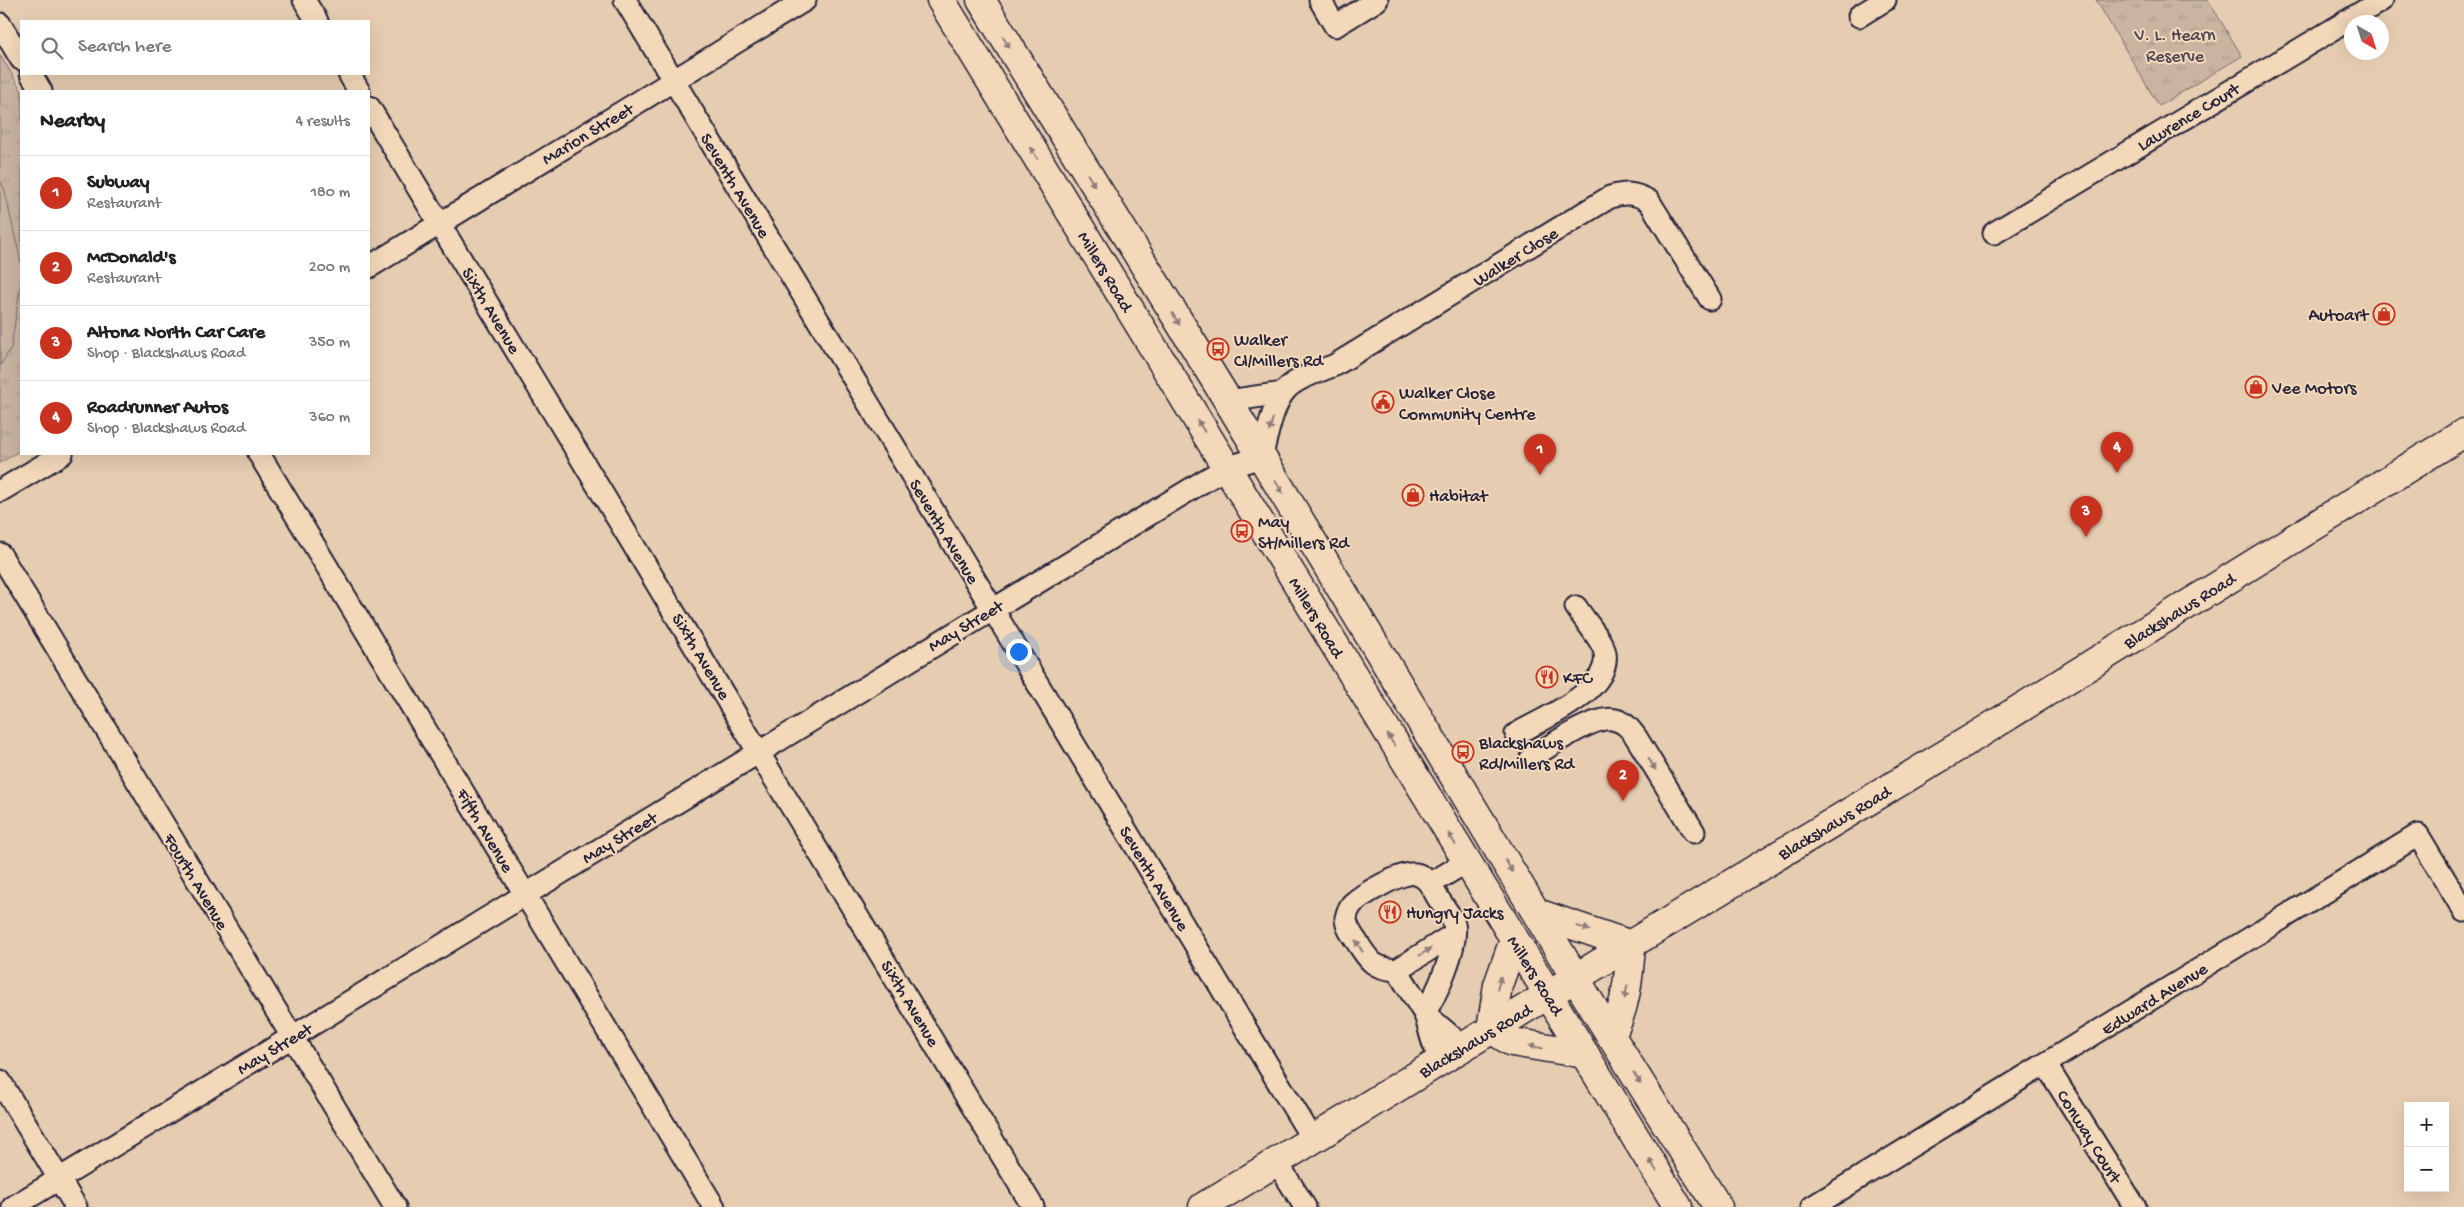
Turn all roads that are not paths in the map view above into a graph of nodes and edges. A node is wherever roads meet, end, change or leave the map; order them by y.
1 (304, 0) edge
2 (625, 0) edge
3 (805, 0) edge
4 (941, 0) edge
5 (981, 0) edge
6 (1320, 0) edge
7 (1377, 0) edge
8 (1886, 0) edge
9 (2382, 0) edge
10 (1858, 16) dead end
11 (316, 20) edge
12 (0, 24) edge
13 (20, 57) edge
14 (31, 75) edge
15 (350, 75) edge
16 (673, 81) junction
17 (40, 90) edge
18 (359, 90) edge
19 (370, 109) edge
20 (439, 223) junction
21 (1994, 233) dead end
22 (370, 265) edge
23 (1710, 299) dead end
24 (1283, 393) junction
25 (1228, 402) junction
26 (2463, 436) edge
27 (1255, 447) junction
28 (60, 455) edge
29 (260, 455) edge
30 (1226, 468) junction
31 (0, 491) edge
32 (0, 554) edge
33 (1576, 607) dead end
34 (992, 609) junction
35 (1524, 729) dead end
36 (759, 751) junction
37 (1531, 758) dead end
38 (1694, 832) dead end
39 (1466, 862) junction
40 (1430, 884) junction
41 (525, 894) junction
42 (2464, 912) edge
43 (1537, 913) junction
44 (1454, 934) junction
45 (1514, 940) junction
46 (1631, 945) junction
47 (1397, 970) junction
48 (1575, 978) junction
49 (1548, 995) junction
50 (1424, 1013) junction
51 (1491, 1029) junction
52 (1611, 1036) junction
53 (292, 1037) junction
54 (1584, 1054) junction
55 (1450, 1055) junction
56 (2046, 1065) junction
57 (0, 1081) edge
58 (1312, 1140) junction
59 (1277, 1162) junction
60 (59, 1179) junction
61 (13, 1207) edge
62 (76, 1207) edge
63 (395, 1207) edge
64 (714, 1207) edge
65 (1033, 1207) edge
66 (1203, 1207) edge
67 (1305, 1207) edge
68 (1678, 1207) edge
69 (1718, 1207) edge
70 (1812, 1207) edge
71 (2135, 1207) edge

1 - 11 street
2 - 16 street, Seventh Avenue
3 - 16 street, Marion Street
30 -> 4 main road, Millers Road
5 -> 25 main road, Millers Road
6 - 7 street
8 - 10 street
9 - 21 street, Lawrence Court
12 - 13 street
14 - 17 street
15 - 18 street
16 - 20 street, Marion Street
16 - 34 street, Seventh Avenue
19 - 20 street, Sixth Avenue
20 - 22 street, Marion Street
20 - 36 street, Sixth Avenue
23 - 24 street, Walker Close
24 - 25 street, Walker Close
24 -> 27 street
25 - 27 main road, Millers Road
26 - 46 main road, Blackshaws Road
27 - 30 street, May Street
27 -> 43 main road, Millers Road
28 - 31 street
29 - 41 street, Fifth Avenue
30 - 34 street, May Street
39 -> 30 main road, Millers Road
32 - 53 street, Fourth Avenue
33 - 35 street
34 - 36 street, May Street
34 - 58 street, Seventh Avenue
36 - 41 street, May Street
36 - 65 street, Sixth Avenue
37 -> 38 street
39 - 40 street
39 - 45 main road, Millers Road
40 - 44 street
47 -> 40 street
41 - 53 street, May Street
41 - 64 street, Fifth Avenue
42 - 56 street, Edward Avenue
43 -> 46 main road
43 - 48 main road, Millers Road
47 -> 44 street
44 - 50 street
45 - 49 main road, Millers Road
51 -> 45 main road
46 - 48 main road, Blackshaws Road
46 -> 52 main road
47 - 50 street
48 - 49 main road, Blackshaws Road
48 - 52 main road, Millers Road
49 - 51 main road, Blackshaws Road
49 - 54 main road, Millers Road
50 - 55 street
54 -> 51 main road
51 - 55 main road, Blackshaws Road
52 -> 69 main road, Millers Road
53 - 60 street, May Street
53 - 63 street, Fourth Avenue
68 -> 54 main road, Millers Road
55 - 58 main road, Blackshaws Road
56 - 70 street, Edward Avenue
56 - 71 street, Conway Court
57 - 60 street
58 - 59 main road, Blackshaws Road
59 - 66 main road, Blackshaws Road
59 - 67 street
60 - 61 street, May Street
60 - 62 street

